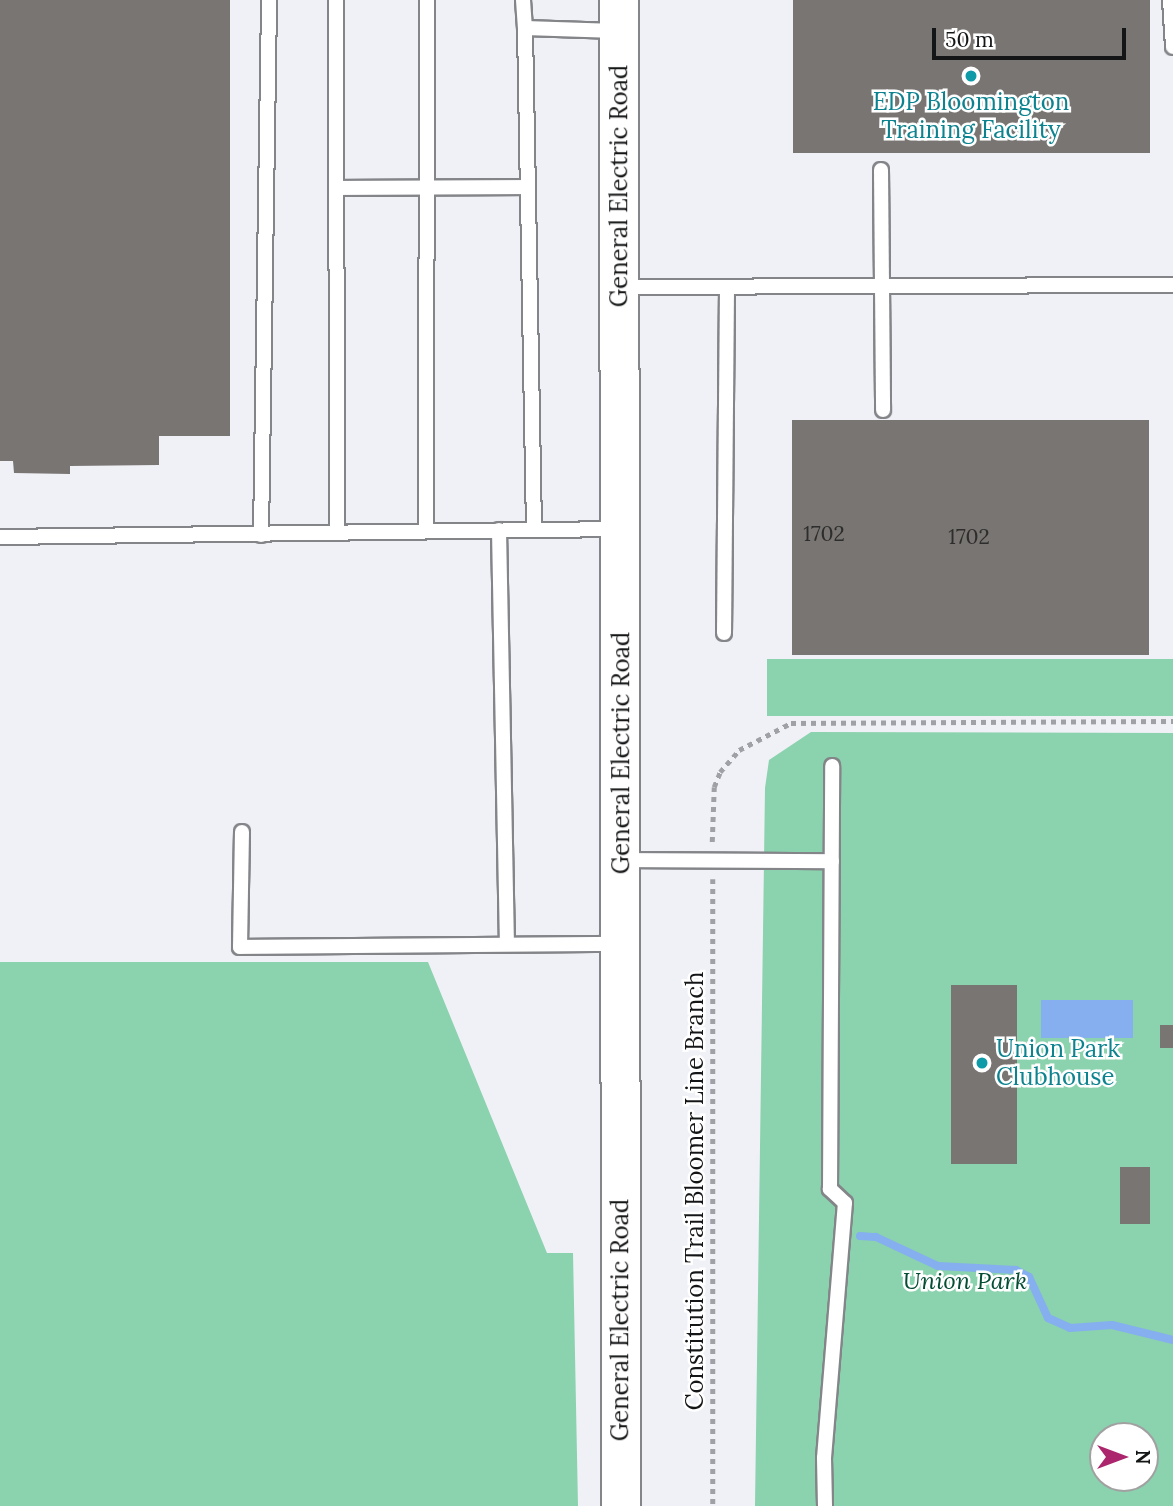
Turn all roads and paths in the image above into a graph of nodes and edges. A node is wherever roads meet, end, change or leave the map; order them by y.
1 (269, 0) edge
2 (336, 0) edge
3 (426, 0) edge
4 (523, 0) edge
5 (1170, 0) edge
6 (618, 15) edge
7 (526, 28) junction
8 (1173, 47) edge
9 (881, 170) dead end
10 (528, 187) junction
11 (336, 188) junction
12 (424, 188) junction
13 (1173, 285) edge
14 (882, 286) junction
15 (619, 287) junction
16 (727, 287) junction
17 (883, 410) dead end
18 (621, 528) junction
19 (499, 530) junction
20 (534, 530) junction
21 (426, 531) junction
22 (337, 533) junction
23 (261, 536) junction
24 (0, 537) edge
25 (724, 633) dead end
26 (1173, 721) edge
27 (832, 766) dead end
28 (242, 832) dead end
29 (712, 850) dead end
30 (621, 860) junction
31 (832, 861) junction
32 (713, 875) dead end
33 (507, 944) junction
34 (620, 944) junction
35 (621, 1506) edge
36 (713, 1506) edge
37 (825, 1506) edge

1 - 23 lane
2 - 11 lane
3 - 12 lane
4 - 7 lane
5 - 8 lane
6 - 7 lane
6 - 15 main road, General Electric Road
7 - 10 lane
9 - 14 lane
10 - 12 lane
10 - 20 lane
11 - 12 lane
11 - 22 lane
12 - 21 lane
13 - 14 lane
14 - 16 lane
14 - 17 lane
15 - 16 lane
15 - 18 main road, General Electric Road
16 - 25 lane
18 - 20 lane
18 - 30 main road, General Electric Road
19 - 20 lane
19 - 21 lane
19 - 33 lane
21 - 22 lane
22 - 23 lane
23 - 24 lane
26 - 29 path
27 - 31 lane
28 - 33 lane
30 - 31 lane
30 - 34 main road, General Electric Road
31 - 37 lane
32 - 36 path, Constitution Trail Bloomer Line Branch
33 - 34 lane
34 - 35 main road, General Electric Road

